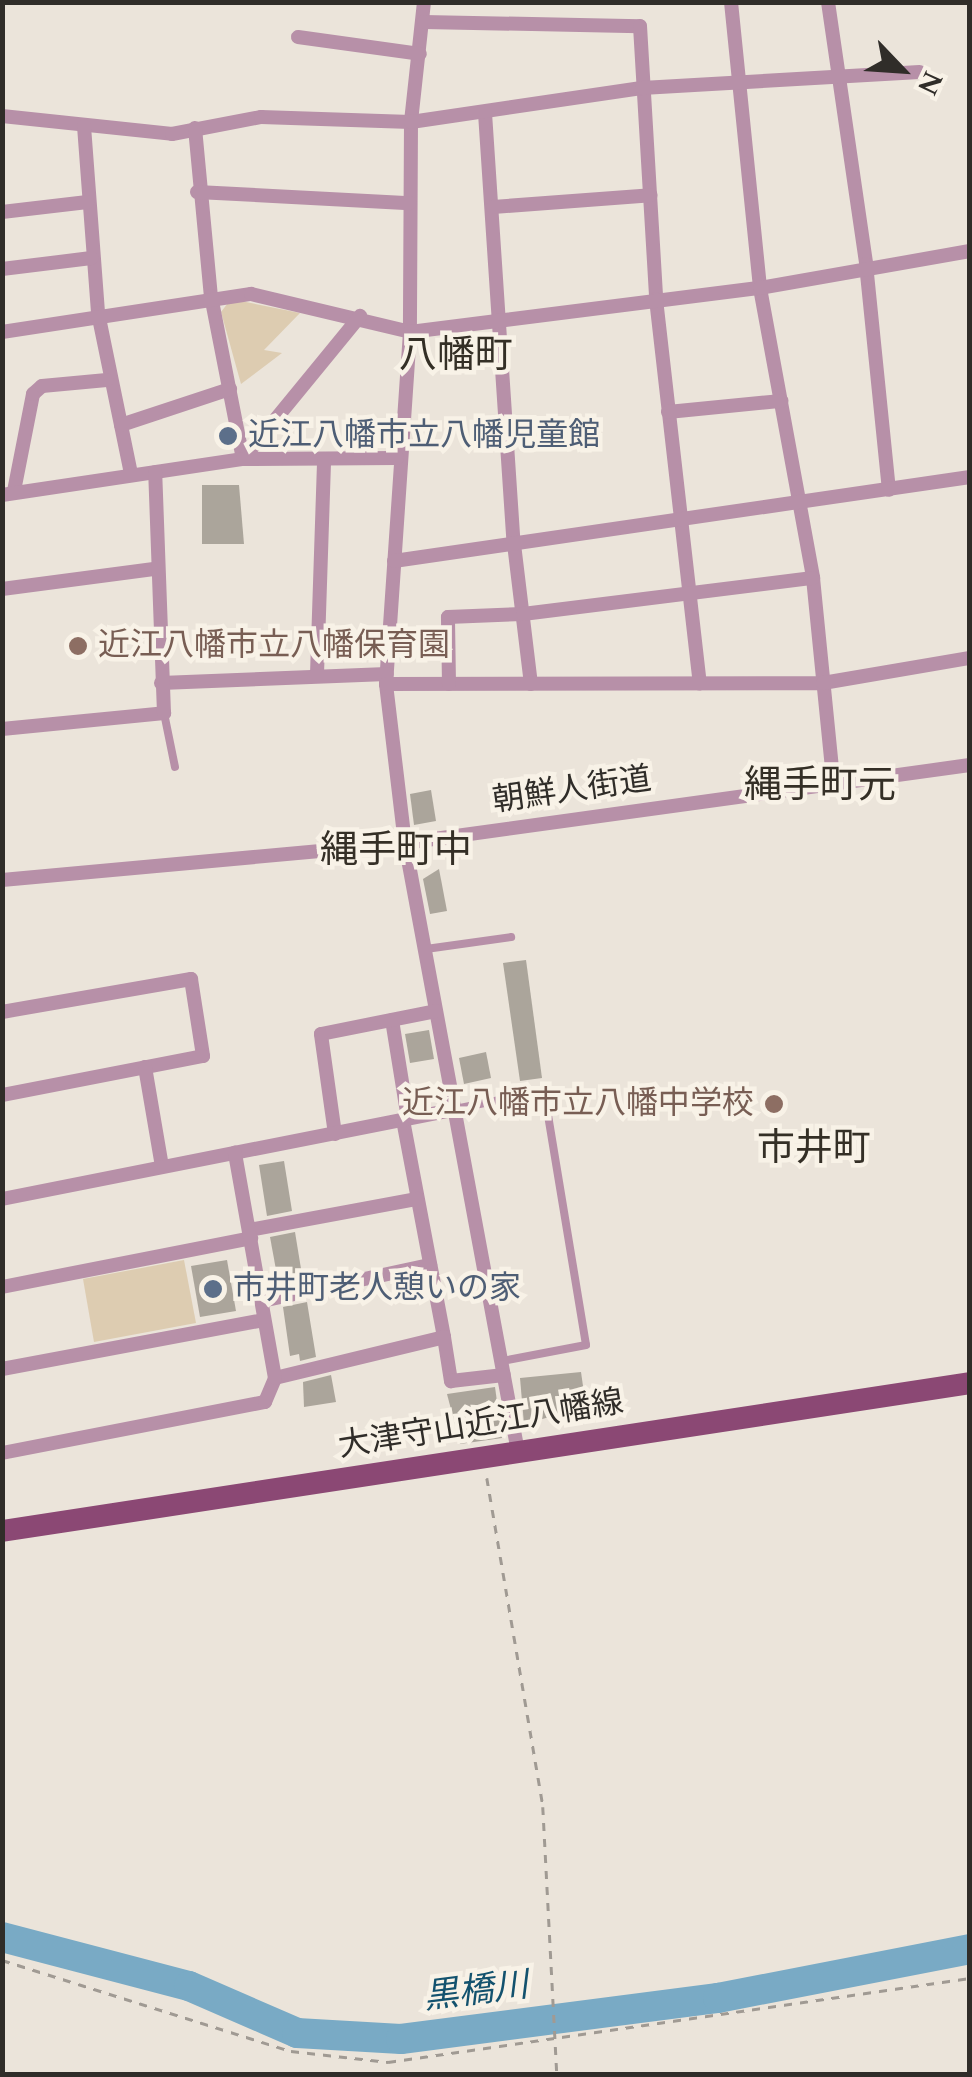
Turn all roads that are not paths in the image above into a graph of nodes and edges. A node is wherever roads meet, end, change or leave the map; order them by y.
1 (424, 2) edge
2 (731, 2) edge
3 (828, 2) edge
4 (424, 22) junction
5 (298, 37) dead end
6 (420, 54) junction
7 (920, 72) dead end
8 (837, 77) junction
9 (738, 80) junction
10 (642, 88) junction
11 (485, 113) junction
12 (2, 116) edge
13 (411, 122) junction
14 (84, 126) junction
15 (195, 128) junction
16 (197, 192) junction
17 (651, 195) junction
18 (87, 202) junction
19 (410, 203) junction
20 (493, 207) junction
21 (2, 212) edge
22 (970, 251) edge
23 (91, 258) junction
24 (866, 264) junction
25 (2, 269) edge
26 (760, 288) junction
27 (211, 296) junction
28 (656, 299) junction
29 (98, 314) junction
30 (360, 316) junction
31 (502, 318) junction
32 (2, 332) edge
33 (410, 332) junction
34 (107, 380) junction
35 (230, 389) junction
36 (781, 401) junction
37 (668, 412) junction
38 (121, 425) junction
39 (243, 458) junction
40 (397, 458) junction
41 (324, 459) junction
42 (155, 472) junction
43 (131, 474) junction
44 (970, 477) edge
45 (889, 490) junction
46 (8, 493) edge
47 (800, 504) junction
48 (678, 519) junction
49 (514, 544) junction
50 (394, 561) junction
51 (154, 569) junction
52 (814, 578) junction
53 (2, 589) edge
54 (688, 594) junction
55 (524, 614) junction
56 (970, 658) edge
57 (317, 674) junction
58 (386, 678) junction
59 (161, 683) junction
60 (822, 683) junction
61 (450, 684) junction
62 (530, 684) junction
63 (700, 684) junction
64 (164, 713) junction
65 (2, 729) edge
66 (970, 765) edge
67 (175, 767) dead end
68 (834, 780) junction
69 (406, 843) junction
70 (2, 880) edge
71 (510, 937) dead end
72 (425, 950) junction
73 (2, 1012) edge
74 (436, 1012) junction
75 (392, 1020) junction
76 (145, 1067) junction
77 (2, 1095) edge
78 (455, 1109) junction
79 (406, 1119) junction
80 (336, 1134) junction
81 (235, 1153) junction
82 (162, 1166) junction
83 (417, 1198) junction
84 (2, 1199) edge
85 (250, 1234) junction
86 (430, 1265) junction
87 (2, 1287) edge
88 (262, 1301) junction
89 (263, 1320) junction
90 (444, 1338) junction
91 (503, 1368) junction
92 (2, 1369) edge
93 (276, 1378) junction
94 (970, 1383) edge
95 (518, 1452) junction
96 (2, 1453) edge
97 (2, 1531) edge

1 - 4 street
2 - 9 street
3 - 8 street
4 - 6 street
4 - 10 street
5 - 6 street
6 - 13 street
7 - 8 street
8 - 9 street
8 - 24 street
9 - 10 street
9 - 26 street
10 - 11 street
10 - 17 street
11 - 13 street
11 - 20 street
12 - 14 street
13 - 15 street
13 - 19 street
14 - 15 street
14 - 18 street
15 - 16 street
16 - 19 street
16 - 27 street
17 - 20 street
17 - 28 street
18 - 21 street
18 - 23 street
19 - 33 street
20 - 31 street
22 - 24 street
23 - 25 street
23 - 29 street
24 - 26 street
24 - 45 street
26 - 28 street
26 - 36 street
27 - 29 street
27 - 30 street
27 - 35 street
28 - 31 street
28 - 37 street
29 - 32 street
29 - 34 street
30 - 33 street
30 - 39 street
31 - 33 street
31 - 49 street
33 - 40 street
34 - 38 street
34 - 46 street
35 - 38 street
35 - 39 street
36 - 37 street
36 - 47 street
37 - 48 street
38 - 43 street
39 - 41 street
39 - 42 street
40 - 41 street
40 - 50 street
41 - 57 street
42 - 43 street
42 - 51 street
43 - 46 street
44 - 45 street
45 - 47 street
47 - 48 street
47 - 52 street
48 - 49 street
48 - 54 street
49 - 50 street
49 - 55 street
50 - 58 street
51 - 53 street
51 - 59 street
52 - 54 street
52 - 60 street
54 - 55 street
54 - 63 street
55 - 61 street
55 - 62 street
56 - 60 street
57 - 58 street
57 - 59 street
58 - 61 street
58 - 69 street
59 - 64 street
60 - 63 street
60 - 68 street
61 - 62 street
62 - 63 street
64 - 65 street
64 - 67 lane
66 - 68 street, 朝鮮人街道
68 - 69 street, 朝鮮人街道
69 - 70 street, 朝鮮人街道
69 - 72 street
71 - 72 lane
72 - 74 street
73 - 76 street
74 - 75 street
74 - 78 street
75 - 79 street
75 - 80 street
76 - 77 street
76 - 82 street
78 - 79 street
78 - 91 street
78 - 91 lane
79 - 80 street
79 - 83 street
80 - 81 street
81 - 82 street
81 - 85 street
82 - 84 street
83 - 85 street
83 - 86 street
85 - 87 street
85 - 88 street
86 - 88 street
86 - 90 street
88 - 89 street
89 - 92 street
89 - 93 street
90 - 91 street
90 - 93 street
91 - 95 street
93 - 96 street
94 - 95 main road, 大津守山近江八幡線
95 - 97 main road, 大津守山近江八幡線

